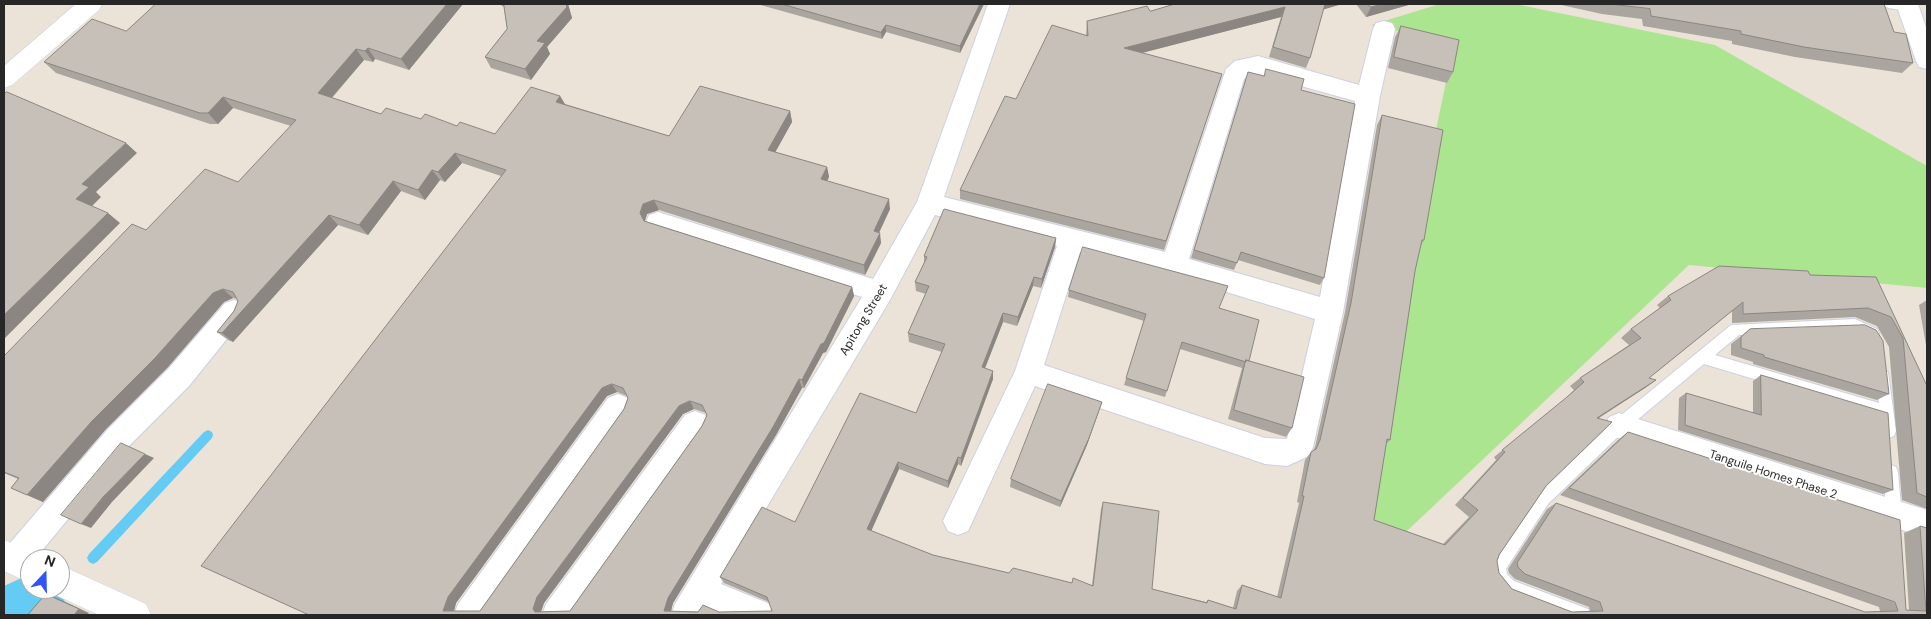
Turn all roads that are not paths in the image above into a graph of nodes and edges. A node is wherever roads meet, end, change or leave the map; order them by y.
1 (91, 4) edge
2 (1000, 4) edge
3 (1901, 5) edge
4 (1384, 29) dead end
5 (1927, 61) edge
6 (4, 79) edge
7 (1368, 96) junction
8 (929, 203) junction
9 (658, 222) dead end
10 (1072, 239) junction
11 (1174, 265) junction
12 (881, 292) junction
13 (234, 311) edge
14 (1330, 312) junction
15 (1880, 346) edge
16 (1701, 357) junction
17 (1882, 365) edge
18 (1028, 372) junction
19 (618, 408) dead end
20 (1888, 412) junction
21 (695, 424) dead end
22 (1619, 426) junction
23 (1543, 499) junction
24 (1562, 505) edge
25 (958, 521) dead end
26 (1894, 522) junction
27 (1927, 524) edge
28 (16, 561) edge
29 (70, 586) edge
30 (694, 603) edge
31 (135, 615) edge
32 (469, 615) edge
33 (557, 615) edge
34 (759, 615) edge
35 (1582, 615) edge

1 - 6 main road
2 - 8 street, Apitong Street
3 - 5 street
4 - 7 street
7 - 11 street
7 - 14 street
8 - 10 street
8 - 12 street, Apitong Street
9 - 12 street
10 - 11 street
10 - 18 street
11 - 14 street
12 - 30 street, Apitong Street
13 - 28 street
14 - 18 street
15 - 16 lane
16 - 20 lane
16 - 22 lane
17 - 20 lane
18 - 25 street
19 - 32 street
20 - 26 lane
21 - 33 street
22 - 23 lane
22 - 26 street, Tanguile Homes Phase 2
23 - 24 lane
23 - 35 lane
26 - 27 street, Tanguile Homes Phase 2
29 - 31 main road
30 - 34 street

